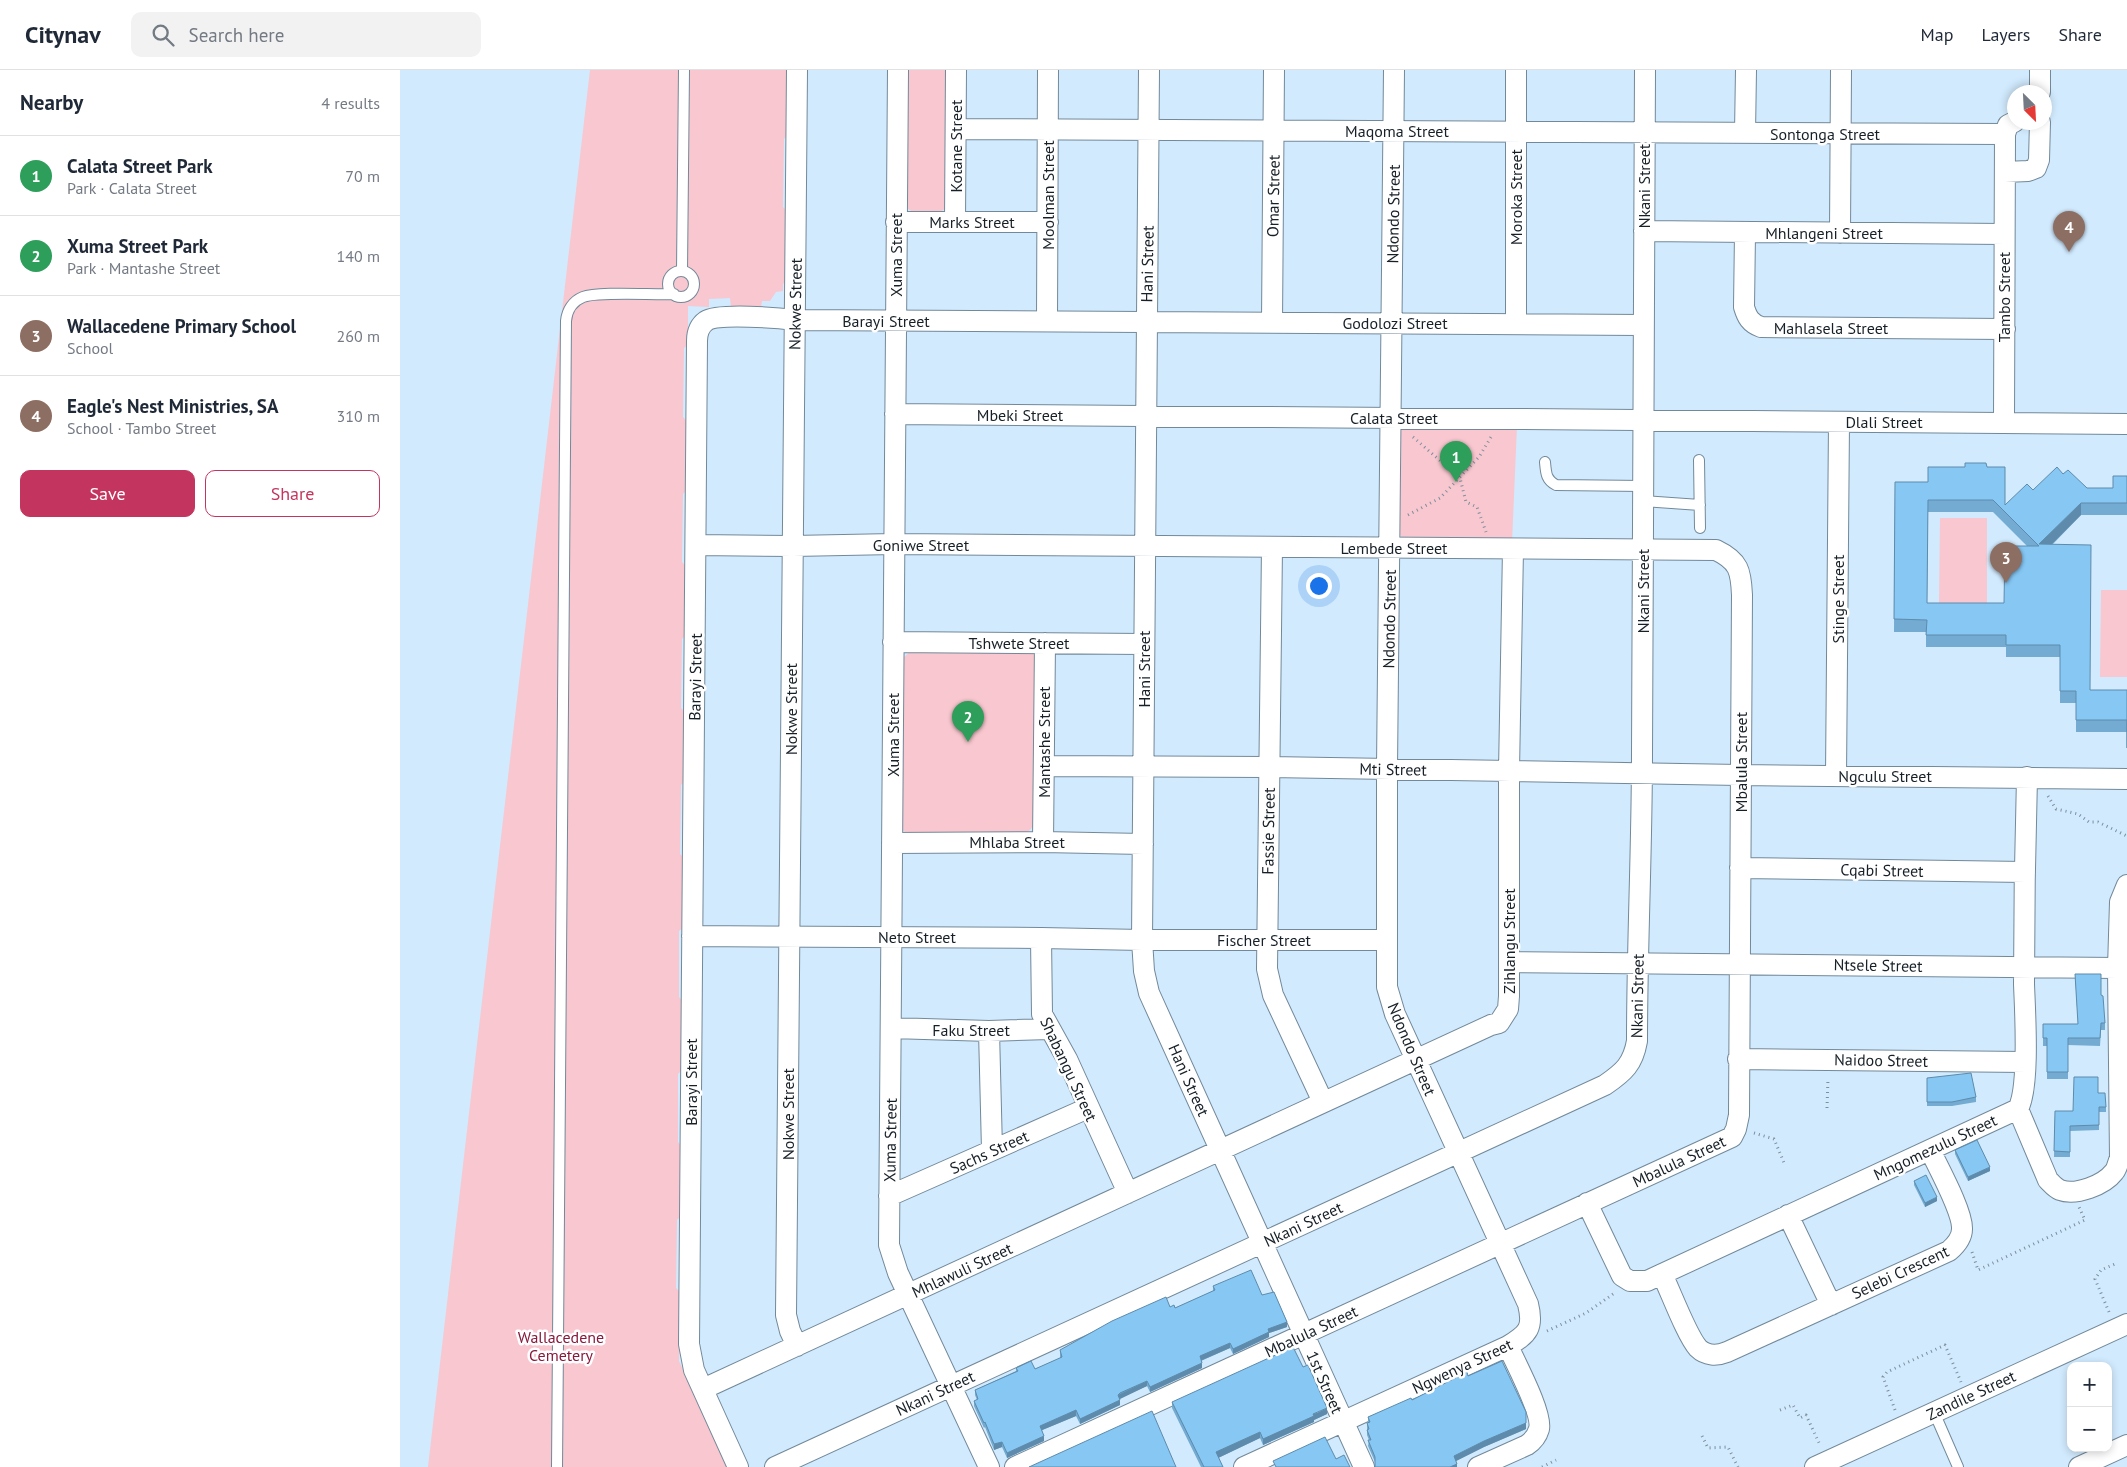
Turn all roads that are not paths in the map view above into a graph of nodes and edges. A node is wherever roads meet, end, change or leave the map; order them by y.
1 (684, 70) edge
2 (797, 70) edge
3 (898, 70) edge
4 (956, 70) edge
5 (1048, 70) edge
6 (1149, 70) edge
7 (1274, 70) edge
8 (1394, 70) edge
9 (1516, 70) edge
10 (1645, 70) edge
11 (1746, 70) edge
12 (1841, 70) edge
13 (2040, 70) edge
14 (2040, 85) edge
15 (2007, 128) edge
16 (956, 129) junction
17 (1048, 129) junction
18 (1148, 130) junction
19 (2010, 130) edge
20 (2040, 130) edge
21 (1273, 131) junction
22 (1394, 131) junction
23 (1516, 132) junction
24 (1645, 133) junction
25 (1745, 133) junction
26 (1840, 134) junction
27 (2005, 172) junction
28 (956, 221) junction
29 (896, 222) junction
30 (1048, 222) junction
31 (1644, 231) junction
32 (1745, 233) junction
33 (1840, 233) junction
34 (2004, 234) junction
35 (682, 271) junction
36 (674, 294) junction
37 (795, 320) junction
38 (896, 321) junction
39 (1047, 321) junction
40 (1147, 322) junction
41 (1272, 322) junction
42 (1392, 323) junction
43 (1516, 324) junction
44 (1643, 325) junction
45 (2004, 329) junction
46 (895, 414) junction
47 (1146, 416) junction
48 (1391, 418) junction
49 (1642, 420) junction
50 (1839, 422) junction
51 (2004, 423) junction
52 (2127, 424) edge
53 (1699, 460) dead end
54 (1545, 462) dead end
55 (1643, 494) junction
56 (1700, 505) junction
57 (1700, 528) dead end
58 (894, 544) junction
59 (696, 545) junction
60 (793, 546) junction
61 (1145, 546) junction
62 (1272, 547) junction
63 (1390, 548) junction
64 (1513, 549) junction
65 (1644, 550) junction
66 (893, 642) junction
67 (1045, 642) junction
68 (1144, 644) junction
69 (1044, 766) junction
70 (1143, 767) junction
71 (1268, 767) junction
72 (1387, 769) junction
73 (1509, 771) junction
74 (1642, 773) junction
75 (1740, 775) junction
76 (1836, 776) junction
77 (2027, 777) junction
78 (2127, 779) edge
79 (1043, 842) junction
80 (892, 843) junction
81 (1143, 844) junction
82 (1740, 868) junction
83 (2024, 872) junction
84 (2127, 886) edge
85 (692, 936) junction
86 (790, 936) junction
87 (891, 937) junction
88 (1041, 938) junction
89 (1142, 940) junction
90 (1266, 940) junction
91 (1386, 940) junction
92 (1509, 962) junction
93 (1637, 963) junction
94 (1740, 964) junction
95 (2024, 967) junction
96 (2118, 968) junction
97 (892, 1028) junction
98 (1050, 1029) junction
99 (989, 1031) junction
100 (1738, 1059) junction
101 (1415, 1060) junction
102 (2025, 1062) junction
103 (1323, 1102) junction
104 (1088, 1108) junction
105 (2018, 1109) junction
106 (992, 1150) junction
107 (1220, 1150) junction
108 (1930, 1150) junction
109 (1458, 1152) junction
110 (1128, 1193) junction
111 (889, 1196) junction
112 (1587, 1203) junction
113 (1788, 1215) junction
114 (1262, 1243) junction
115 (1500, 1243) junction
116 (1662, 1274) junction
117 (908, 1294) junction
118 (1831, 1305) junction
119 (2122, 1327) edge
120 (1304, 1334) junction
121 (1516, 1341) junction
122 (797, 1346) junction
123 (951, 1386) junction
124 (703, 1390) junction
125 (1934, 1412) junction
126 (1343, 1422) junction
127 (2127, 1445) edge
128 (1821, 1464) edge
129 (557, 1467) edge
130 (738, 1467) edge
131 (776, 1467) edge
132 (989, 1467) edge
133 (1015, 1467) edge
134 (1244, 1467) edge
135 (1364, 1467) edge
136 (1478, 1467) edge
137 (1958, 1467) edge
138 (2079, 1467) edge

1 - 35 lane
2 - 37 street, Nokwe Street
3 - 29 street, Xuma Street
4 - 16 street, Kotane Street
5 - 17 street, Moolman Street
6 - 18 street, Hani Street
7 - 21 street, Omar Street
8 - 22 street, Ndondo Street
9 - 23 street, Moroka Street
10 - 24 street, Nkani Street
11 - 25 street
12 - 26 street
13 - 14 street
15 - 26 street, Sontonga Street
16 - 17 street, Maqoma Street
16 - 28 street, Kotane Street
17 - 18 street, Maqoma Street
17 - 30 street, Moolman Street
18 - 21 street, Maqoma Street
18 - 40 street, Hani Street
19 - 27 street, Tambo Street
20 - 27 street
21 - 22 street, Maqoma Street
21 - 41 street, Omar Street
22 - 23 street, Maqoma Street
22 - 42 street, Ndondo Street
23 - 24 street, Maqoma Street
23 - 43 street, Moroka Street
24 - 25 street, Sontonga Street
24 - 31 street, Nkani Street
25 - 26 street, Sontonga Street
26 - 33 street
27 - 34 street, Tambo Street
28 - 29 street, Marks Street
28 - 30 street, Marks Street
29 - 38 street, Xuma Street
30 - 39 street, Moolman Street
31 - 32 street, Mhlangeni Street
31 - 44 street, Nkani Street
32 - 33 street, Mhlangeni Street
32 - 45 street, Mahlasela Street
33 - 34 street, Mhlangeni Street
34 - 45 street, Tambo Street
35 - 36 lane
35 - 36 lane
36 - 129 lane
37 - 38 street, Barayi Street
37 - 59 street, Barayi Street
37 - 60 street, Nokwe Street
38 - 39 street, Barayi Street
38 - 46 street, Xuma Street
39 - 40 street, Barayi Street
40 - 41 street, Godolozi Street
40 - 47 street, Hani Street
41 - 42 street, Godolozi Street
42 - 43 street, Godolozi Street
42 - 48 street, Ndondo Street
43 - 44 street, Godolozi Street
44 - 49 street, Nkani Street
45 - 51 street, Tambo Street
46 - 47 street, Mbeki Street
46 - 58 street, Xuma Street
47 - 48 street, Calata Street
47 - 61 street, Hani Street
48 - 49 street, Calata Street
48 - 63 street, Ndondo Street
49 - 50 street, Dlali Street
49 - 55 street, Nkani Street
50 - 51 street, Dlali Street
50 - 76 street, Stinge Street
51 - 52 street, Dlali Street
53 - 56 lane
54 - 55 lane
55 - 56 lane
55 - 65 street, Nkani Street
56 - 57 lane
58 - 60 street, Goniwe Street
58 - 61 street, Goniwe Street
58 - 66 street, Xuma Street
59 - 60 street, Goniwe Street
59 - 85 street, Barayi Street
60 - 86 street, Nokwe Street
61 - 62 street, Lembede Street
61 - 68 street, Hani Street
62 - 63 street, Lembede Street
62 - 71 street, Fassie Street
63 - 64 street, Lembede Street
63 - 72 street, Ndondo Street
64 - 65 street, Lembede Street
64 - 73 street, Zihlangu Street
65 - 74 street, Nkani Street
65 - 75 street, Mbalula Street
66 - 67 street, Tshwete Street
66 - 80 street, Xuma Street
67 - 68 street, Tshwete Street
67 - 69 street, Mantashe Street
68 - 70 street, Hani Street
69 - 70 street, Mti Street
69 - 79 street, Mantashe Street
70 - 71 street, Mti Street
70 - 81 street, Hani Street
71 - 72 street, Mti Street
71 - 90 street, Fassie Street
72 - 73 street, Mti Street
72 - 91 street, Ndondo Street
73 - 74 street, Mti Street
73 - 92 street, Zihlangu Street
74 - 75 street, Ngculu Street
74 - 93 street, Nkani Street
75 - 76 street, Ngculu Street
75 - 82 street, Mbalula Street
76 - 77 street, Ngculu Street
77 - 78 street, Ngculu Street
77 - 83 street, Mngomezulu Street
79 - 80 street, Mhlaba Street
79 - 81 street, Mhlaba Street
80 - 87 street, Xuma Street
81 - 89 street, Hani Street
82 - 83 street, Cqabi Street
82 - 94 street, Mbalula Street
83 - 95 street, Mngomezulu Street
84 - 96 street
85 - 86 street, Neto Street
85 - 124 street, Barayi Street
86 - 87 street, Neto Street
86 - 122 street, Nokwe Street
87 - 88 street, Neto Street
87 - 97 street, Xuma Street
88 - 89 street, Neto Street
88 - 98 street, Shabangu Street
89 - 90 street, Fischer Street
89 - 107 street, Hani Street
90 - 91 street, Fischer Street
90 - 103 street, Fassie Street
91 - 101 street, Ndondo Street
92 - 93 street, Ntsele Street
92 - 101 street, Zihlangu Street
93 - 94 street, Ntsele Street
93 - 109 street, Nkani Street
94 - 95 street, Ntsele Street
94 - 100 street, Mbalula Street
95 - 96 street, Ntsele Street
95 - 102 street, Mngomezulu Street
96 - 105 street
97 - 99 street, Faku Street
97 - 111 street, Xuma Street
98 - 99 street, Faku Street
98 - 104 street, Shabangu Street
99 - 106 street
100 - 102 street, Naidoo Street
100 - 112 street, Mbalula Street
101 - 103 street, Zihlangu Street
101 - 109 street, Ndondo Street
102 - 105 street, Mngomezulu Street
103 - 107 street, Zihlangu Street
104 - 106 street, Sachs Street
104 - 110 street, Shabangu Street
105 - 108 street, Mngomezulu Street
106 - 111 street, Sachs Street
107 - 110 street, Mhlawuli Street
107 - 114 street, Hani Street
108 - 113 street, Mngomezulu Street
108 - 118 street, Selebi Crescent
109 - 114 street, Nkani Street
109 - 115 street, Ngwenya Street
110 - 117 street, Mhlawuli Street
111 - 117 street, Xuma Street
112 - 115 street, Mbalula Street
112 - 116 street, Mngomezulu Street
113 - 116 street, Mngomezulu Street
113 - 118 street, Selebi Crescent
114 - 120 street, 1st Street
114 - 123 street, Nkani Street
115 - 120 street, Mbalula Street
115 - 121 street, Ngwenya Street
116 - 118 street, Selebi Crescent
117 - 122 street, Mhlawuli Street
117 - 123 street, Xuma Street
119 - 125 street, Zandile Street
120 - 126 street, 1st Street
120 - 133 street, Mbalula Street
121 - 126 street, Ngwenya Street
121 - 136 street
122 - 124 street, Mhlawuli Street
123 - 131 street, Nkani Street
123 - 132 street, Xuma Street
124 - 130 street, Barayi Street
125 - 128 street, Zandile Street
125 - 137 lane
126 - 134 street, Ngwenya Street
126 - 135 street, 1st Street
127 - 138 street

